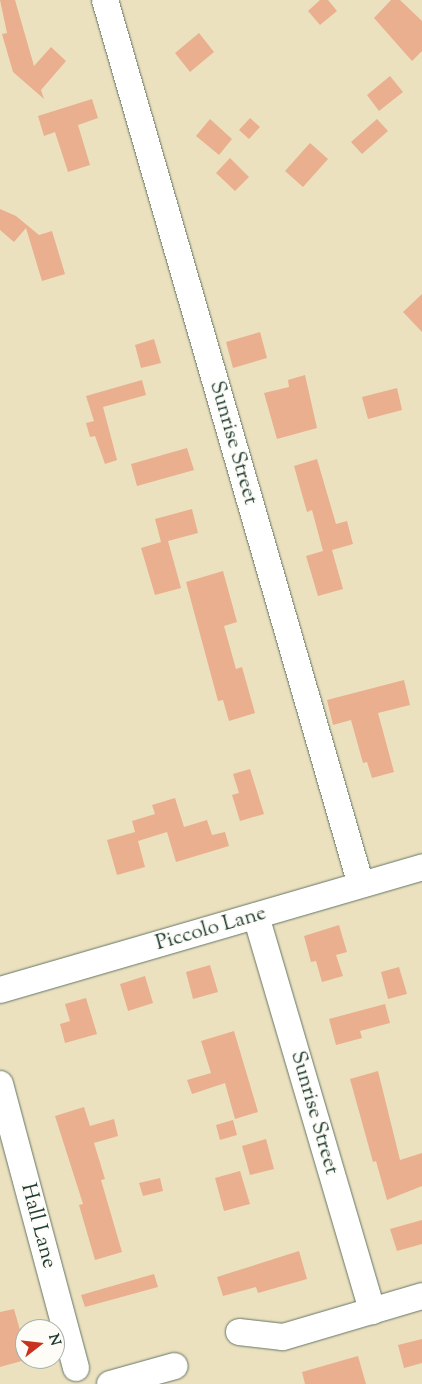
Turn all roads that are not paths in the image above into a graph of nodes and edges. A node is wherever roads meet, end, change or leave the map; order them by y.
1 (105, 0) edge
2 (422, 868) edge
3 (361, 885) junction
4 (256, 916) junction
5 (0, 990) edge
6 (0, 1084) edge
7 (422, 1296) edge
8 (372, 1311) junction
9 (240, 1332) dead end
10 (175, 1366) dead end
11 (76, 1368) dead end
12 (110, 1384) edge

1 - 3 street, Sunrise Street
2 - 3 street, Piccolo Lane
3 - 4 street, Piccolo Lane
4 - 5 street, Piccolo Lane
4 - 8 street, Sunrise Street
6 - 11 street, Hall Lane
7 - 8 street
8 - 9 street
10 - 12 street

